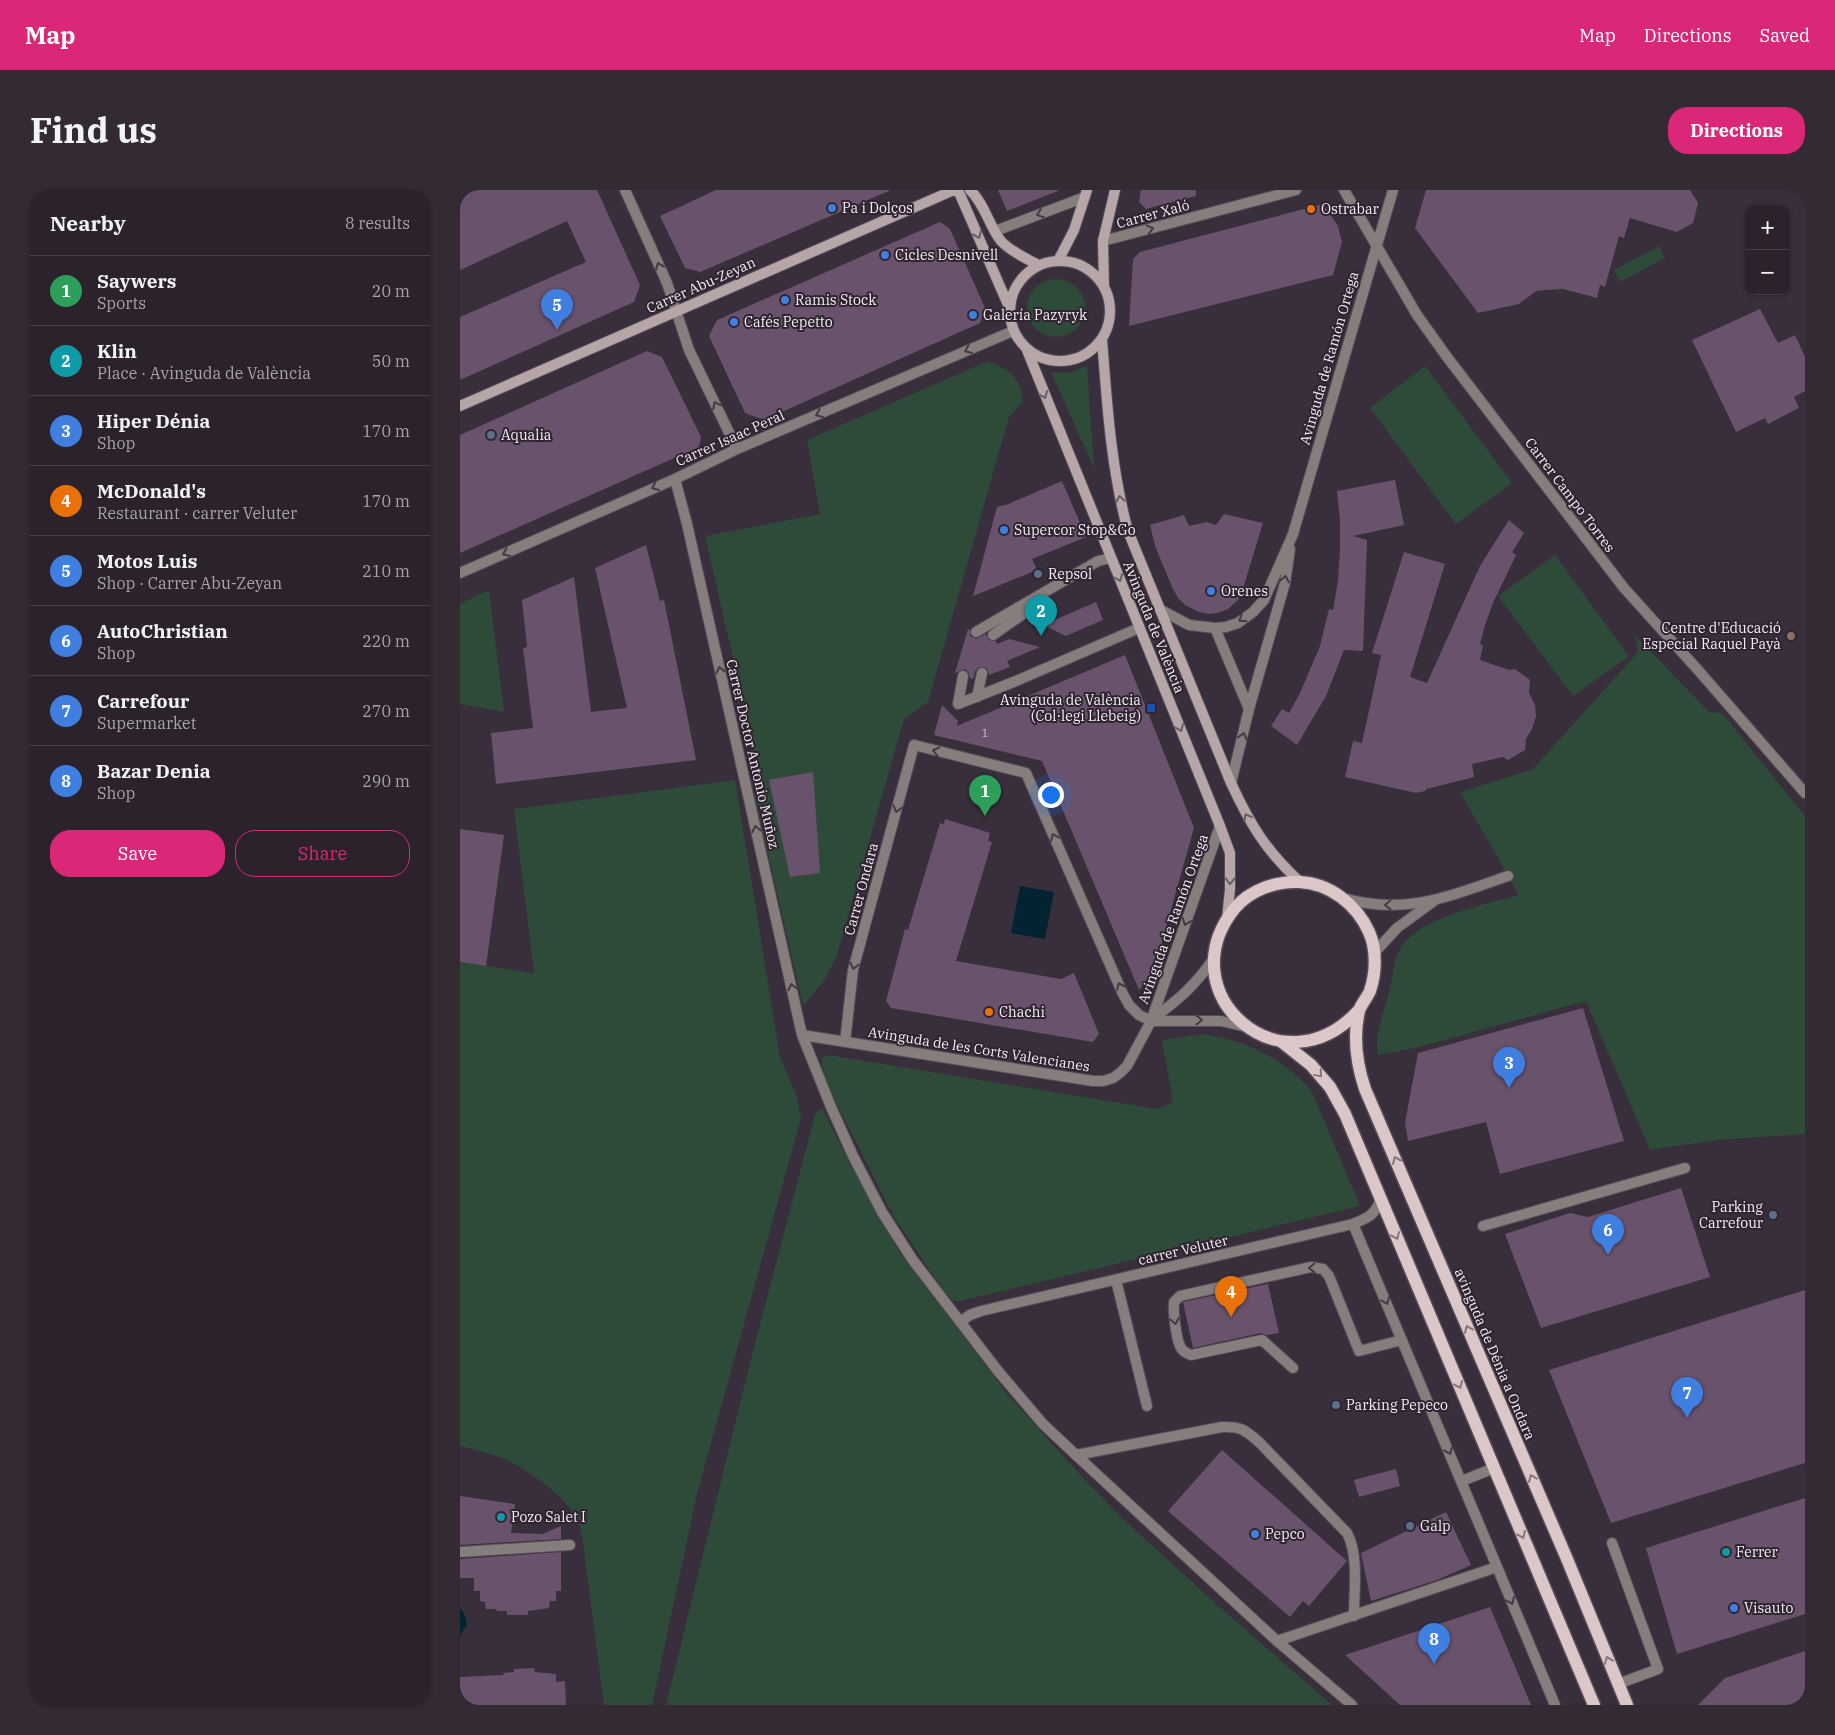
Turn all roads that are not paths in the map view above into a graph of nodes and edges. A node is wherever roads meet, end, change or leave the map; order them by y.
1 (625, 190) edge
2 (954, 190) edge
3 (958, 190) edge
4 (970, 190) edge
5 (976, 190) edge
6 (1115, 190) edge
7 (1296, 190) edge
8 (1344, 190) edge
9 (1393, 190) edge
10 (1086, 193) edge
11 (988, 216) junction
12 (995, 231) junction
13 (1103, 241) junction
14 (1377, 246) junction
15 (1058, 260) junction
16 (1038, 265) junction
17 (1104, 288) junction
18 (1009, 307) junction
19 (676, 311) junction
20 (1013, 331) junction
21 (1102, 339) junction
22 (1027, 350) junction
23 (460, 406) edge
24 (737, 449) junction
25 (675, 478) junction
26 (1293, 534) junction
27 (1111, 558) junction
28 (1098, 561) junction
29 (460, 573) edge
30 (1161, 610) junction
31 (1139, 628) junction
32 (1215, 628) junction
33 (976, 632) dead end
34 (992, 635) dead end
35 (982, 672) dead end
36 (963, 676) dead end
37 (977, 697) junction
38 (1249, 709) junction
39 (1231, 783) junction
40 (1805, 794) edge
41 (1220, 826) junction
42 (1508, 876) dead end
43 (1300, 882) junction
44 (1342, 897) junction
45 (1435, 901) junction
46 (1227, 919) junction
47 (1374, 953) junction
48 (1214, 958) junction
49 (1359, 1010) junction
50 (1151, 1021) junction
51 (1247, 1027) junction
52 (802, 1035) junction
53 (845, 1042) junction
54 (1282, 1042) junction
55 (1684, 1168) dead end
56 (1381, 1199) junction
57 (1353, 1224) junction
58 (1483, 1226) dead end
59 (1116, 1280) junction
60 (960, 1322) junction
61 (1402, 1340) junction
62 (1292, 1368) dead end
63 (1147, 1406) dead end
64 (1076, 1455) junction
65 (1494, 1468) junction
66 (1462, 1481) junction
67 (1612, 1544) dead end
68 (570, 1545) dead end
69 (460, 1552) edge
70 (1497, 1567) junction
71 (1354, 1616) junction
72 (1277, 1641) junction
73 (1618, 1684) junction
74 (1352, 1705) edge
75 (1555, 1705) edge
76 (1594, 1705) edge
77 (1627, 1705) edge

19 -> 1 street
2 - 19 main road, Carrer Abu-Zeyan
3 -> 18 main road
4 - 11 main road
5 - 11 street
6 - 13 main road
13 -> 7 street, Carrer Xaló
8 - 14 street, Carrer Campo Torres
9 - 14 street, Avinguda de Ramón Ortega
10 -> 12 street
10 - 15 main road
11 - 12 main road
12 - 16 main road
13 - 17 main road
14 - 26 street, Avinguda de Ramón Ortega
14 - 40 street, Carrer Campo Torres
15 - 16 main road
15 - 17 main road
16 - 18 main road
17 - 21 main road
18 - 20 main road
19 - 23 main road, Carrer Abu-Zeyan
24 -> 19 street
20 - 22 main road
20 -> 24 street, Carrer Isaac Peral
21 - 22 main road
30 -> 21 main road, Avinguda de València
22 -> 27 main road, Avinguda de València
24 - 25 street, Carrer Isaac Peral
25 -> 29 street, Carrer Isaac Peral
52 -> 25 street, Carrer Doctor Antonio Muñoz
26 -> 32 street, Avinguda de Ramón Ortega
38 -> 26 street, Avinguda de Ramón Ortega
27 - 28 street
27 -> 31 main road, Avinguda de València
28 - 33 street
28 - 34 street
30 - 32 street, Avinguda de Ramón Ortega
30 - 39 main road, Avinguda de València
31 - 37 street
31 -> 41 main road, Avinguda de València
32 - 38 street
35 - 37 street
36 - 37 street
39 -> 38 street, Avinguda de Ramón Ortega
43 -> 39 main road, Avinguda de València
41 -> 46 main road, Avinguda de València
41 -> 50 street, Avinguda de Ramón Ortega
42 - 45 street
43 - 44 main road
43 - 46 main road
45 -> 44 street
44 - 47 main road
45 - 47 street
46 - 48 main road
47 - 49 main road
48 - 50 street
48 - 51 main road
49 - 54 main road
73 -> 49 main road, avinguda de Dénia a Ondara
50 -> 51 street
50 - 53 street, Avinguda de les Corts Valencianes
50 -> 53 street, Carrer Ondara
51 - 54 main road
52 - 53 street, Avinguda de les Corts Valencianes
52 - 60 street, Carrer Doctor Antonio Muñoz
54 -> 56 main road
55 - 58 street
56 - 57 street, carrer Veluter
56 -> 65 main road
57 - 59 street, carrer Veluter
57 -> 61 street
59 - 60 street, carrer Veluter
59 - 63 street
60 - 64 street, Carrer Doctor Antonio Muñoz
61 -> 62 street
61 -> 66 street
64 - 71 street
64 - 72 street, Carrer Doctor Antonio Muñoz
65 - 66 street
65 -> 76 main road
66 - 70 street
67 - 73 street
68 - 69 street
70 - 71 street
70 -> 75 street
71 - 72 street
72 - 74 street, Carrer Doctor Antonio Muñoz
73 - 77 main road, avinguda de Dénia a Ondara

